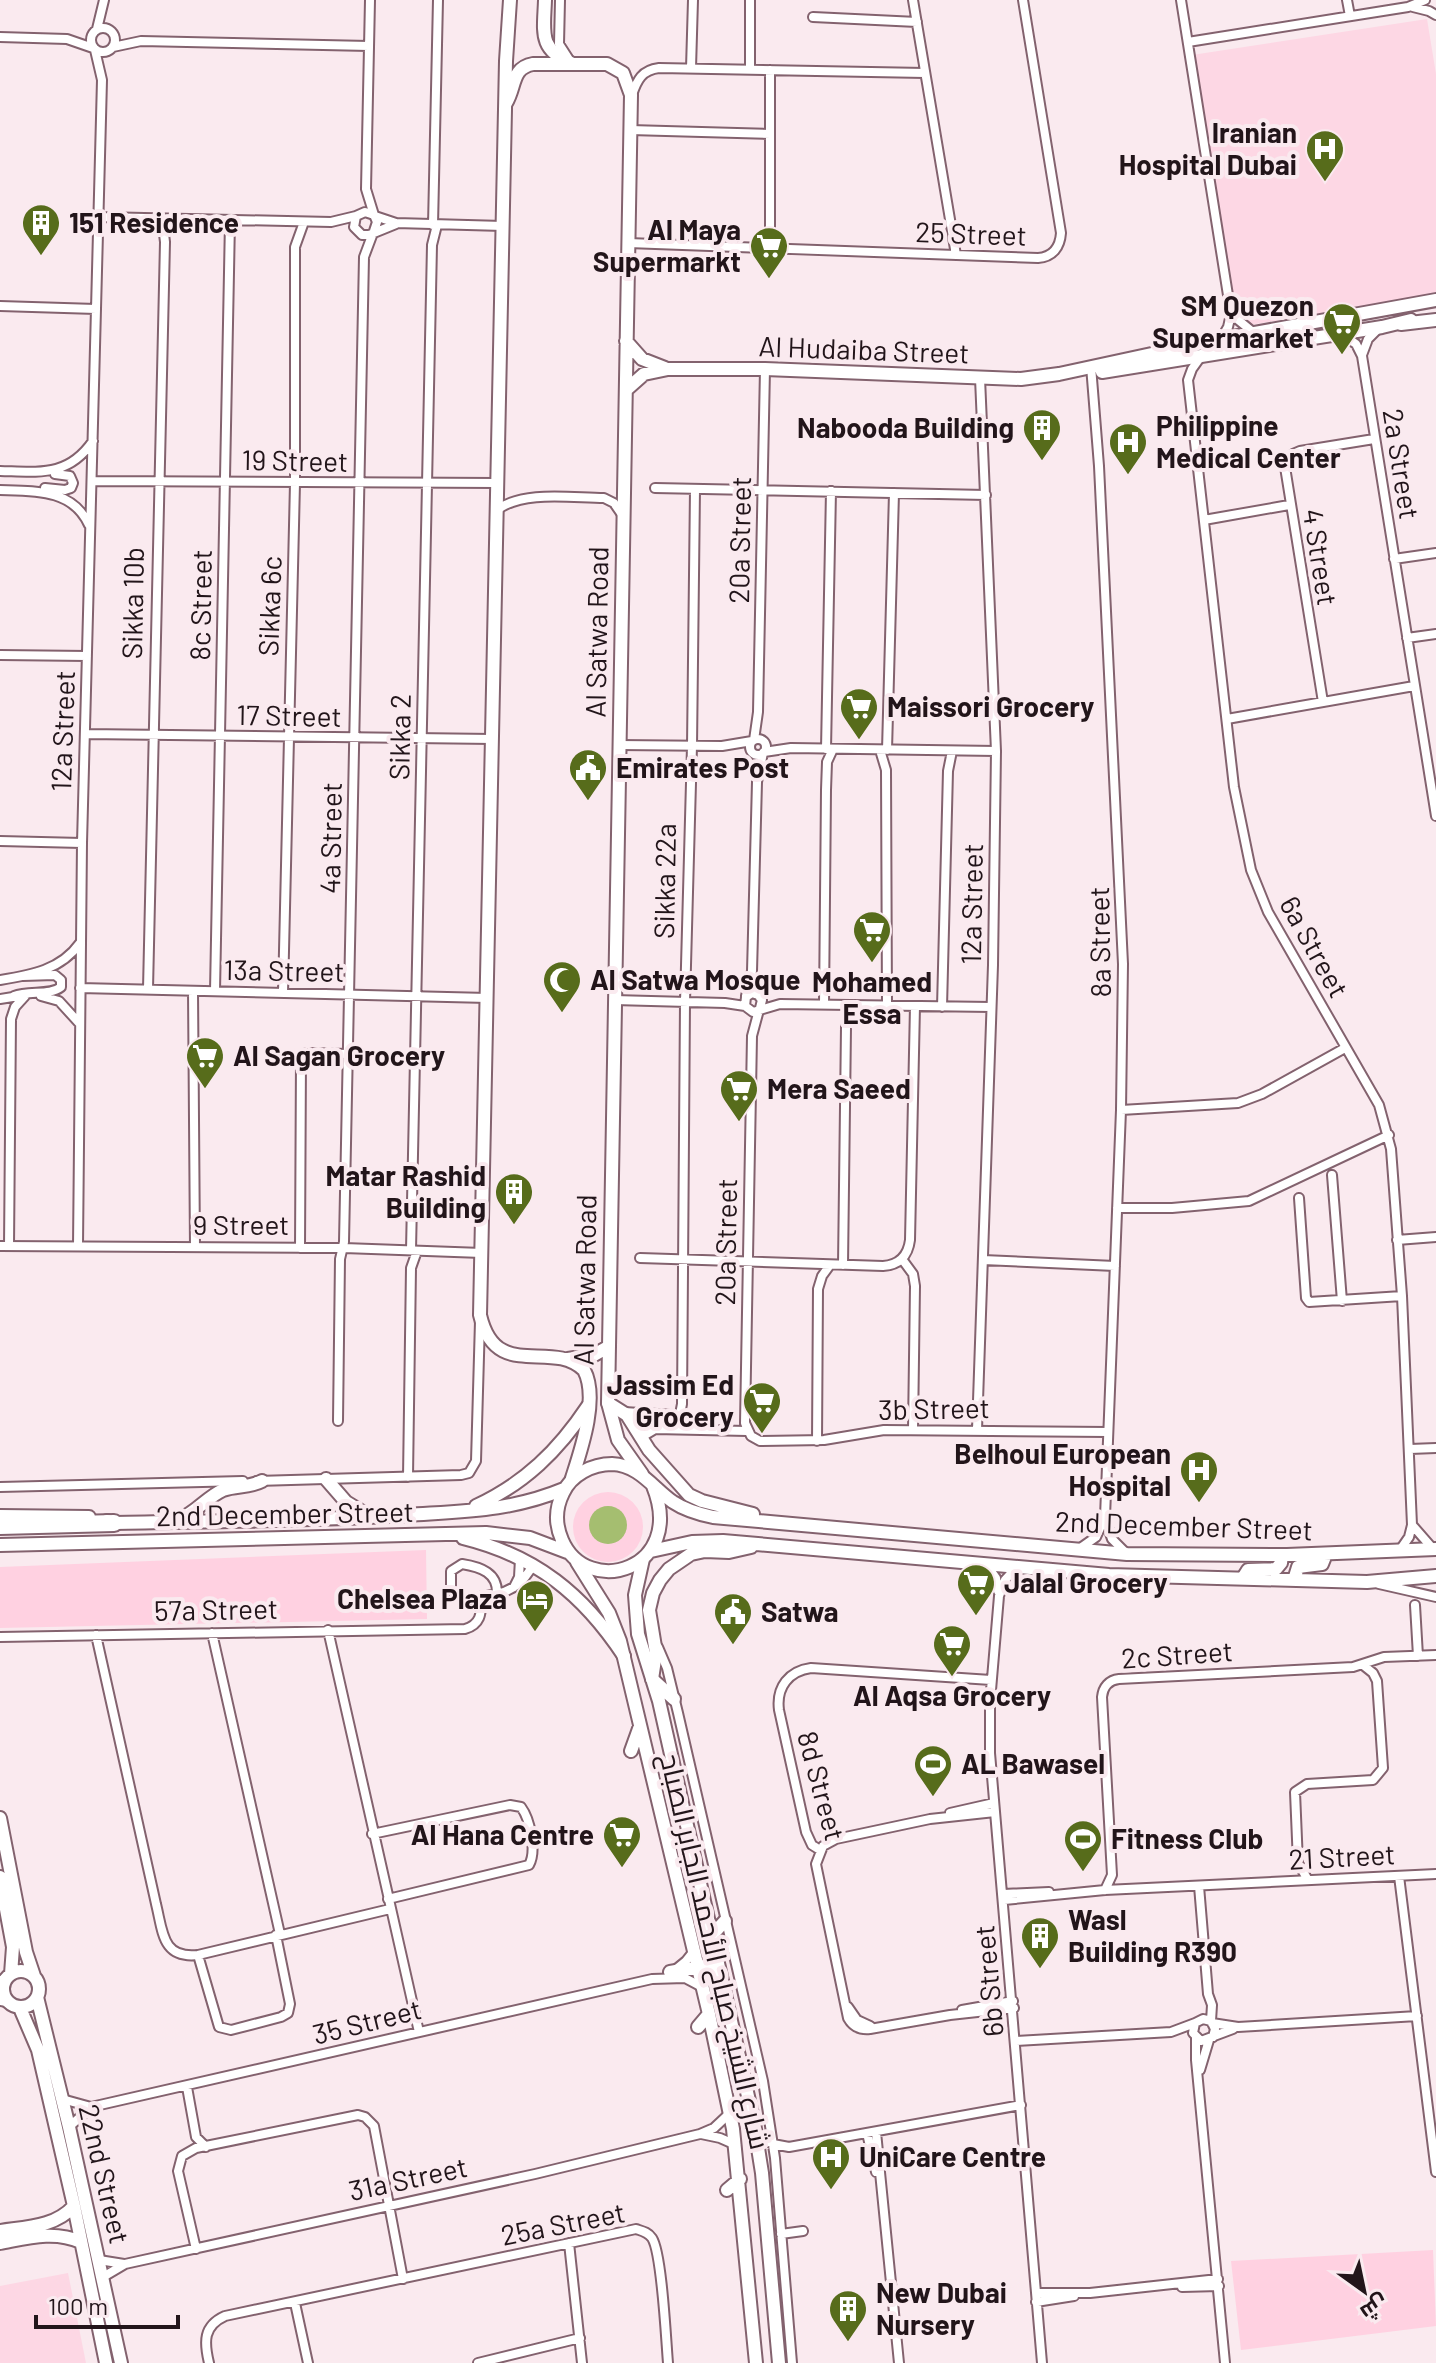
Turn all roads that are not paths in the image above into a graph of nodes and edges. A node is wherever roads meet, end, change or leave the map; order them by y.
1 (370, 0) edge
2 (438, 0) edge
3 (510, 0) edge
4 (545, 0) edge
5 (560, 0) edge
6 (693, 0) edge
7 (750, 0) edge
8 (913, 0) edge
9 (1023, 0) edge
10 (1181, 0) edge
11 (1347, 0) edge
12 (1425, 0) edge
13 (104, 3) edge
14 (1408, 7) junction
15 (1436, 15) edge
16 (1350, 16) junction
17 (813, 17) dead end
18 (917, 22) junction
19 (94, 31) junction
20 (112, 31) junction
21 (0, 37) edge
22 (67, 39) junction
23 (141, 41) junction
24 (1188, 42) junction
25 (369, 46) junction
26 (112, 48) junction
27 (94, 49) junction
28 (574, 64) junction
29 (691, 68) junction
30 (750, 69) junction
31 (770, 70) junction
32 (925, 73) junction
33 (102, 80) junction
34 (631, 95) junction
35 (506, 103) junction
36 (630, 130) junction
37 (770, 134) junction
38 (366, 189) junction
39 (374, 215) junction
40 (357, 216) junction
41 (100, 217) junction
42 (162, 218) junction
43 (230, 221) junction
44 (304, 222) junction
45 (331, 222) junction
46 (396, 223) junction
47 (435, 225) junction
48 (503, 226) junction
49 (374, 232) junction
50 (358, 233) junction
51 (628, 243) junction
52 (770, 248) junction
53 (956, 255) junction
54 (364, 257) junction
55 (1436, 300) edge
56 (0, 306) edge
57 (96, 309) junction
58 (1231, 314) junction
59 (1361, 314) junction
60 (1436, 318) edge
61 (1382, 327) junction
62 (1343, 332) junction
63 (1254, 333) junction
64 (1221, 339) junction
65 (626, 341) junction
66 (1202, 355) junction
67 (1362, 356) junction
68 (1171, 360) junction
69 (668, 369) junction
70 (765, 369) junction
71 (1092, 370) junction
72 (980, 378) junction
73 (1188, 380) junction
74 (626, 390) junction
75 (1374, 439) junction
76 (93, 440) junction
77 (0, 471) edge
78 (31, 472) junction
79 (93, 481) junction
80 (158, 483) junction
81 (225, 483) junction
82 (295, 483) junction
83 (497, 483) junction
84 (361, 484) junction
85 (427, 484) junction
86 (655, 488) dead end
87 (695, 489) junction
88 (0, 490) edge
89 (30, 491) junction
90 (763, 491) junction
91 (831, 491) junction
92 (894, 493) junction
93 (986, 495) junction
94 (1289, 505) junction
95 (497, 510) junction
96 (623, 517) junction
97 (1204, 520) junction
98 (90, 527) junction
99 (1436, 553) edge
100 (1394, 559) junction
101 (1436, 634) edge
102 (1407, 638) junction
103 (0, 655) edge
104 (87, 656) junction
105 (1414, 686) junction
106 (1323, 702) junction
107 (1227, 719) junction
108 (85, 734) junction
109 (152, 736) junction
110 (220, 737) junction
111 (288, 738) junction
112 (356, 739) junction
113 (422, 739) junction
114 (493, 739) junction
115 (758, 740) junction
116 (619, 745) junction
117 (692, 746) junction
118 (722, 746) junction
119 (791, 748) junction
120 (830, 749) junction
121 (884, 750) junction
122 (952, 751) junction
123 (996, 751) junction
124 (752, 752) junction
125 (764, 753) junction
126 (757, 782) junction
127 (1436, 816) edge
128 (0, 841) edge
129 (82, 843) junction
130 (80, 942) junction
131 (752, 971) junction
132 (23, 976) junction
133 (0, 980) edge
134 (80, 988) junction
135 (148, 989) junction
136 (193, 991) junction
137 (215, 991) junction
138 (283, 993) junction
139 (349, 994) junction
140 (14, 996) junction
141 (25, 996) junction
142 (418, 996) junction
143 (759, 996) junction
144 (488, 998) junction
145 (0, 999) edge
146 (614, 1000) junction
147 (685, 1002) junction
148 (745, 1002) junction
149 (780, 1004) junction
150 (824, 1004) junction
151 (855, 1005) junction
152 (887, 1006) junction
153 (915, 1006) junction
154 (942, 1007) junction
155 (991, 1007) junction
156 (759, 1009) junction
157 (80, 1025) junction
158 (752, 1036) junction
159 (1345, 1048) junction
160 (348, 1054) junction
161 (1121, 1110) junction
162 (1389, 1135) junction
163 (1332, 1175) dead end
164 (1299, 1198) dead end
165 (1117, 1208) junction
166 (1436, 1237) edge
167 (1397, 1240) junction
168 (4, 1246) edge
169 (78, 1246) junction
170 (195, 1247) junction
171 (300, 1248) junction
172 (344, 1248) junction
173 (414, 1250) junction
174 (482, 1253) junction
175 (640, 1258) dead end
176 (681, 1259) junction
177 (902, 1259) junction
178 (747, 1260) junction
179 (983, 1260) junction
180 (830, 1265) junction
181 (843, 1265) junction
182 (1115, 1266) junction
183 (1402, 1296) junction
184 (1342, 1301) junction
185 (480, 1315) junction
186 (608, 1347) junction
187 (564, 1359) junction
188 (608, 1403) junction
189 (588, 1406) junction
190 (624, 1412) junction
191 (679, 1419) junction
192 (338, 1421) dead end
193 (679, 1429) junction
194 (913, 1429) junction
195 (977, 1430) junction
196 (747, 1431) junction
197 (1108, 1432) junction
198 (640, 1438) junction
199 (817, 1441) junction
200 (1436, 1448) edge
201 (1410, 1449) junction
202 (643, 1475) junction
203 (408, 1477) junction
204 (326, 1479) junction
205 (262, 1481) junction
206 (568, 1484) junction
207 (653, 1486) junction
208 (0, 1487) edge
209 (467, 1510) junction
210 (0, 1516) edge
211 (372, 1517) junction
212 (1105, 1517) junction
213 (775, 1520) junction
214 (172, 1521) junction
215 (114, 1523) junction
216 (1412, 1525) junction
217 (0, 1526) edge
218 (448, 1535) junction
219 (759, 1545) junction
220 (0, 1548) edge
221 (1079, 1549) junction
222 (1435, 1549) edge
223 (1399, 1551) junction
224 (567, 1552) junction
225 (1127, 1554) junction
226 (1326, 1554) junction
227 (647, 1555) junction
228 (1282, 1555) junction
229 (520, 1559) junction
230 (577, 1562) junction
231 (986, 1564) junction
232 (533, 1565) junction
233 (1017, 1567) junction
234 (1436, 1576) edge
235 (1243, 1578) junction
236 (1294, 1580) junction
237 (1367, 1582) junction
238 (514, 1587) junction
239 (497, 1594) junction
240 (999, 1596) junction
241 (478, 1597) junction
242 (1436, 1597) edge
243 (1415, 1605) dead end
244 (328, 1630) junction
245 (212, 1633) junction
246 (96, 1635) junction
247 (1, 1637) edge
248 (654, 1642) junction
249 (1436, 1655) edge
250 (624, 1656) junction
251 (1418, 1656) junction
252 (1363, 1665) junction
253 (652, 1679) junction
254 (991, 1680) junction
255 (674, 1699) junction
256 (640, 1726) junction
257 (631, 1751) dead end
258 (995, 1808) junction
259 (0, 1818) edge
260 (372, 1834) junction
261 (820, 1850) junction
262 (1436, 1874) edge
263 (1399, 1876) junction
264 (0, 1877) edge
265 (1308, 1880) junction
266 (1199, 1886) junction
267 (1105, 1890) junction
268 (1004, 1897) junction
269 (389, 1904) junction
270 (725, 1921) junction
271 (278, 1934) junction
272 (713, 1934) junction
273 (694, 1951) junction
274 (198, 1955) junction
275 (697, 1965) junction
276 (670, 1972) junction
277 (34, 1976) junction
278 (6, 1977) edge
279 (652, 1979) junction
280 (702, 1987) junction
281 (1208, 1994) junction
282 (37, 1997) junction
283 (9, 2003) edge
284 (1014, 2004) junction
285 (709, 2014) junction
286 (1417, 2016) junction
287 (1198, 2021) junction
288 (1212, 2022) junction
289 (698, 2027) dead end
290 (1238, 2027) junction
291 (419, 2032) junction
292 (1171, 2032) junction
293 (735, 2035) junction
294 (1196, 2037) junction
295 (1211, 2038) junction
296 (1016, 2041) junction
297 (1200, 2074) junction
298 (187, 2087) junction
299 (62, 2099) junction
300 (1021, 2105) junction
301 (91, 2107) junction
302 (730, 2113) junction
303 (69, 2127) junction
304 (871, 2132) junction
305 (700, 2134) junction
306 (756, 2136) junction
307 (773, 2144) junction
308 (736, 2145) junction
309 (206, 2147) junction
310 (789, 2147) junction
311 (775, 2158) junction
312 (1436, 2172) edge
313 (762, 2173) junction
314 (740, 2179) junction
315 (727, 2190) dead end
316 (390, 2205) junction
317 (74, 2206) junction
318 (0, 2231) edge
319 (803, 2231) dead end
320 (781, 2234) junction
321 (81, 2242) junction
322 (0, 2243) edge
323 (569, 2243) junction
324 (196, 2249) junction
325 (99, 2260) junction
326 (125, 2264) junction
327 (103, 2277) junction
328 (403, 2279) junction
329 (1218, 2282) junction
330 (1036, 2297) junction
331 (295, 2303) junction
332 (580, 2338) junction
333 (106, 2363) edge
334 (121, 2363) edge
335 (209, 2363) edge
336 (308, 2363) edge
337 (478, 2363) edge
338 (582, 2363) edge
339 (668, 2363) edge
340 (756, 2363) edge
341 (779, 2363) edge
342 (792, 2363) edge
343 (899, 2363) edge
344 (1042, 2363) edge
345 (1225, 2363) edge

1 - 25 street
2 - 47 street, Sikka 2
3 - 35 main road
4 - 28 main road
5 - 28 street
6 - 29 street
7 - 30 street
8 - 18 street
9 - 53 street, 25 Street
10 - 24 street
11 - 16 street
12 - 14 street
13 - 19 street
13 - 20 street
14 - 15 street
14 - 16 street
16 - 24 street
17 - 18 street
18 - 32 street
19 - 20 street
19 - 22 street
19 - 27 street
20 - 23 street
20 - 26 street
21 - 22 street
22 - 27 street
23 - 25 street
23 - 26 street
24 - 58 street
25 - 38 street
26 - 27 street
26 - 33 street
27 - 33 street
28 - 34 main road
28 - 35 main road
29 - 30 street
29 - 34 street
30 - 31 street
31 - 32 street
31 - 37 street
32 - 53 street
33 - 41 street, 12a Street
34 - 36 main road, Al Satwa Road
35 - 48 main road
36 - 37 street
36 - 51 main road, Al Satwa Road
37 - 52 street
38 - 39 street
38 - 40 street
39 - 40 street
39 - 46 street
39 - 49 street
40 - 45 street
40 - 50 street
41 - 42 street
41 - 57 street, 12a Street
42 - 43 street
42 - 80 street, Sikka 10b
43 - 44 street
43 - 81 street, 8c Street
44 - 45 street
44 - 82 street, Sikka 6c
45 - 50 street
46 - 47 street
46 - 49 street
47 - 48 street
47 - 85 street, Sikka 2
48 - 83 main road
49 - 50 street
49 - 54 street, 4a Street
50 - 54 street, 4a Street
51 - 52 street, 25 Street
51 - 65 main road, Al Satwa Road
52 - 53 street, 25 Street
54 - 84 street, 4a Street
55 - 59 main road, Al Hudaiba Street
56 - 57 street
57 - 76 street, 12a Street
58 - 63 street
58 - 64 street
59 - 62 main road
59 - 63 main road, Al Hudaiba Street
60 - 61 main road, Al Hudaiba Street
61 - 62 main road, Al Hudaiba Street
61 - 67 street
62 - 66 main road, Al Hudaiba Street
62 - 67 street
63 - 64 main road, Al Hudaiba Street
64 - 71 main road, Al Hudaiba Street
65 - 69 main road, Al Hudaiba Street
65 - 74 main road, Al Satwa Road
66 - 68 main road, Al Hudaiba Street
66 - 73 street
67 - 75 street, 2a Street
68 - 71 main road, Al Hudaiba Street
68 - 73 street
69 - 70 main road, Al Hudaiba Street
69 - 74 main road, Al Hudaiba Street
70 - 72 main road, Al Hudaiba Street
70 - 90 street, 20a Street
71 - 72 main road, Al Hudaiba Street
71 - 161 street, 8a Street
72 - 93 street, 12a Street
73 - 97 street, 6a Street
74 - 96 main road, Al Satwa Road
75 - 94 street, 4 Street
75 - 100 street, 2a Street
76 - 78 street
76 - 79 street, 12a Street
77 - 78 street
78 - 89 street
79 - 80 street, 19 Street
79 - 98 street, 12a Street
80 - 81 street, 19 Street
80 - 109 street, Sikka 10b
81 - 82 street, 19 Street
81 - 110 street, 8c Street
82 - 84 street, 19 Street
82 - 111 street, Sikka 6c
83 - 85 street, 19 Street
83 - 95 main road
84 - 85 street, 19 Street
84 - 112 street, 4a Street
85 - 113 street, Sikka 2
86 - 87 street
87 - 90 street
87 - 117 street, Sikka 22a
88 - 89 street
89 - 98 street
90 - 91 street
90 - 115 street, 20a Street
91 - 92 street
91 - 120 street
92 - 93 street
92 - 121 street
93 - 123 street, 12a Street
94 - 97 street
94 - 106 street, 4 Street
95 - 96 street
95 - 114 main road
96 - 116 main road, Al Satwa Road
97 - 107 street, 6a Street
98 - 104 street, 12a Street
99 - 100 street
100 - 102 street, 2a Street
101 - 102 street
102 - 105 street, 2a Street
103 - 104 street
104 - 108 street, 12a Street
105 - 106 street
105 - 127 street, 2a Street
106 - 107 street
107 - 159 street, 6a Street
108 - 109 street, 17 Street
108 - 129 street, 12a Street
109 - 110 street, 17 Street
109 - 135 street, Sikka 10b
110 - 111 street, 17 Street
110 - 137 street, 8c Street
111 - 112 street, 17 Street
111 - 138 street, Sikka 6c
112 - 113 street, 17 Street
112 - 139 street, 4a Street
113 - 114 street, 17 Street
113 - 142 street, Sikka 2
114 - 144 main road
115 - 118 street
115 - 119 street
115 - 124 street
115 - 125 street
116 - 117 street
116 - 146 main road, Al Satwa Road
117 - 118 street
117 - 147 street, Sikka 22a
118 - 124 street
119 - 120 street
119 - 125 street
120 - 121 street
120 - 150 street
121 - 122 street
121 - 152 street
122 - 123 street
122 - 154 street
123 - 155 street, 12a Street
124 - 125 street
124 - 126 street, 20a Street
125 - 126 street, 20a Street
126 - 131 street, 20a Street
128 - 129 street
129 - 130 street, 12a Street
130 - 132 street
130 - 134 street, 12a Street
131 - 143 street, 20a Street
131 - 148 street, 20a Street
132 - 133 street
132 - 140 street
134 - 135 street, 13a Street
134 - 157 street, 12a Street
135 - 136 street, 13a Street
136 - 137 street, 13a Street
136 - 170 street
137 - 138 street, 13a Street
138 - 139 street, 13a Street
139 - 142 street, 13a Street
139 - 160 street, 4a Street
140 - 141 street
140 - 145 street
141 - 157 street
141 - 168 street
142 - 144 street, 13a Street
142 - 173 street, Sikka 2
143 - 148 street
143 - 149 street
143 - 156 street, 20a Street
144 - 174 main road
146 - 147 street
146 - 186 main road, Al Satwa Road
147 - 148 street
147 - 176 street, Sikka 22a
148 - 156 street
148 - 158 street, 20a Street
149 - 150 street
149 - 156 street
150 - 151 street
151 - 152 street
151 - 181 street
152 - 153 street
153 - 154 street
153 - 177 street
154 - 155 street
155 - 179 street, 12a Street
156 - 158 street, 20a Street
157 - 169 street, 12a Street
158 - 178 street, 20a Street
159 - 161 street
159 - 162 street, 6a Street
160 - 171 street
160 - 172 street, 4a Street
161 - 165 street, 8a Street
162 - 165 street
162 - 167 street, 6a Street
163 - 184 street
164 - 184 street
165 - 182 street, 8a Street
166 - 167 street
167 - 183 street, 6a Street
168 - 169 street, 9 Street
169 - 170 street, 9 Street
170 - 171 street, 9 Street
171 - 172 street, 9 Street
172 - 173 street, 9 Street
172 - 192 street, 4a Street
173 - 174 street, 9 Street
173 - 203 street, Sikka 2
174 - 185 main road
175 - 176 street
176 - 178 street
176 - 191 street, Sikka 22a
177 - 181 street
177 - 194 street
178 - 180 street
178 - 196 street, 20a Street
179 - 182 street
179 - 195 street, 12a Street
180 - 181 street
180 - 199 street
182 - 197 street, 8a Street
183 - 184 street
183 - 201 street, 6a Street
185 - 187 main road, Al Satwa Road
185 - 203 street, 2nd December Street
186 - 187 main road
186 - 188 main road, Al Satwa Road
187 - 189 main road, Al Satwa Road
188 - 190 main road
188 - 202 main road, Al Satwa Road
189 - 206 main road, Al Satwa Road
189 - 209 main road
190 - 191 street
190 - 198 main road
191 - 193 street
193 - 196 street
193 - 198 street
194 - 195 street, 3b Street
194 - 199 street, 3b Street
195 - 197 street, 3b Street
196 - 199 street, 3b Street
197 - 212 street, 8a Street
198 - 213 main road
200 - 201 street
201 - 216 street, 6a Street
202 - 206 main road
202 - 207 main road
203 - 204 street, 2nd December Street
204 - 205 street, 2nd December Street
204 - 211 main road
205 - 208 street, 2nd December Street
205 - 214 main road
206 - 209 main road, 2nd December Street
206 - 224 main road
207 - 213 main road, 2nd December Street
207 - 227 main road
209 - 211 main road, 2nd December Street
210 - 215 main road, 2nd December Street
211 - 214 main road, 2nd December Street
212 - 221 street
212 - 225 street
213 - 221 main road, 2nd December Street
214 - 215 main road, 2nd December Street
215 - 217 highway
216 - 222 street
216 - 223 street, 6a Street
218 - 220 main road, 2nd December Street
218 - 224 main road, 2nd December Street
218 - 229 main road
219 - 227 main road, 2nd December Street
219 - 231 main road, 2nd December Street
219 - 248 main road
221 - 225 main road, 2nd December Street
222 - 223 main road, 2nd December Street
223 - 226 main road, 2nd December Street
224 - 230 main road
225 - 228 main road, 2nd December Street
226 - 228 main road, 2nd December Street
226 - 236 main road
227 - 230 main road
227 - 253 main road, شارع الشيخ صباح الأحمد الجابر الصباح
228 - 235 main road
229 - 232 main road
229 - 238 street
230 - 250 main road, شارع الشيخ صباح الأحمد الجابر الصباح
231 - 233 main road, 2nd December Street
231 - 240 street, 6b Street
232 - 238 street
232 - 250 main road
233 - 235 main road, 2nd December Street
233 - 240 street, 6b Street
234 - 237 main road, 2nd December Street
235 - 236 main road, 2nd December Street
236 - 237 main road, 2nd December Street
237 - 242 street
238 - 239 street
239 - 241 street
239 - 241 street
240 - 254 street, 6b Street
241 - 244 street, 57a Street
243 - 251 street
244 - 245 street, 57a Street
244 - 260 street
245 - 246 street, 57a Street
245 - 271 street
246 - 247 street, 57a Street
246 - 274 street
248 - 253 main road
248 - 255 street
249 - 251 street, 2c Street
250 - 256 main road, شارع الشيخ صباح الأحمد الجابر الصباح
251 - 252 street, 2c Street
252 - 265 street
252 - 267 street, 2c Street
253 - 255 main road
253 - 272 main road, شارع الشيخ صباح الأحمد الجابر الصباح
254 - 258 street, 6b Street
254 - 261 street, 8d Street
255 - 270 street
256 - 257 main road
256 - 273 main road, شارع الشيخ صباح الأحمد الجابر الصباح
258 - 261 street
258 - 268 street, 6b Street
259 - 277 main road
260 - 269 street
260 - 269 street
261 - 284 street, 8d Street
262 - 263 street, 21 Street
263 - 265 street, 21 Street
263 - 286 street
264 - 278 main road
265 - 266 street, 21 Street
266 - 267 street, 21 Street
266 - 281 street
267 - 268 street, 21 Street
268 - 284 street, 6b Street
269 - 271 street
269 - 291 street
270 - 272 main road
270 - 307 street
271 - 274 street
271 - 274 street
272 - 293 main road, شارع الشيخ صباح الأحمد الجابر الصباح
273 - 275 main road, شارع الشيخ صباح الأحمد الجابر الصباح
273 - 276 street, 35 Street
275 - 276 main road
275 - 280 main road, شارع الشيخ صباح الأحمد الجابر الصباح
275 - 293 main road
276 - 279 street, 35 Street
277 - 278 main road
277 - 282 main road
278 - 283 main road
279 - 280 street, 35 Street
279 - 291 street, 35 Street
280 - 285 main road, شارع الشيخ صباح الأحمد الجابر الصباح
281 - 287 street
281 - 288 street
282 - 283 main road
282 - 299 main road, 22nd Street
283 - 317 main road, 22nd Street
284 - 296 street, 6b Street
285 - 289 main road
285 - 302 main road, شارع الشيخ صباح الأحمد الجابر الصباح
286 - 290 street
286 - 312 street
287 - 288 street
287 - 292 street
287 - 294 street
288 - 290 street
288 - 295 street
290 - 295 street
291 - 298 street, 35 Street
292 - 294 street
292 - 296 street
293 - 306 main road, شارع الشيخ صباح الأحمد الجابر الصباح
294 - 295 street
294 - 297 street
295 - 297 street
296 - 300 street, 6b Street
297 - 329 street
298 - 301 street, 35 Street
298 - 309 street
299 - 301 street, 35 Street
299 - 303 main road, 22nd Street
300 - 304 street
300 - 330 street, 6b Street
301 - 303 street
302 - 305 street, 31a Street
302 - 308 main road, شارع الشيخ صباح الأحمد الجابر الصباح
303 - 325 main road, 22nd Street
304 - 310 street
304 - 343 street
305 - 308 street, 31a Street
305 - 316 street, 31a Street
306 - 307 street
306 - 313 main road, شارع الشيخ صباح الأحمد الجابر الصباح
307 - 310 street
307 - 311 street
308 - 314 main road, شارع الشيخ صباح الأحمد الجابر الصباح
309 - 316 street
309 - 324 street
310 - 311 street
311 - 313 street
311 - 320 street
313 - 341 main road, شارع الشيخ صباح الأحمد الجابر الصباح
314 - 315 main road
314 - 340 main road, شارع الشيخ صباح الأحمد الجابر الصباح
316 - 324 street, 31a Street
316 - 328 street
317 - 318 main road
317 - 321 main road, 22nd Street
319 - 320 street
320 - 342 street
321 - 322 main road
321 - 333 main road, 22nd Street
323 - 328 street, 25a Street
323 - 332 street
323 - 339 street, 25a Street
324 - 326 street, 31a Street
325 - 326 street, 31a Street
325 - 327 main road, 22nd Street
326 - 327 street, 31a Street
327 - 334 main road, 22nd Street
328 - 331 street, 25a Street
329 - 330 street
329 - 345 street
330 - 344 street, 6b Street
331 - 335 street, 25a Street
331 - 336 street
332 - 337 street
332 - 338 street

